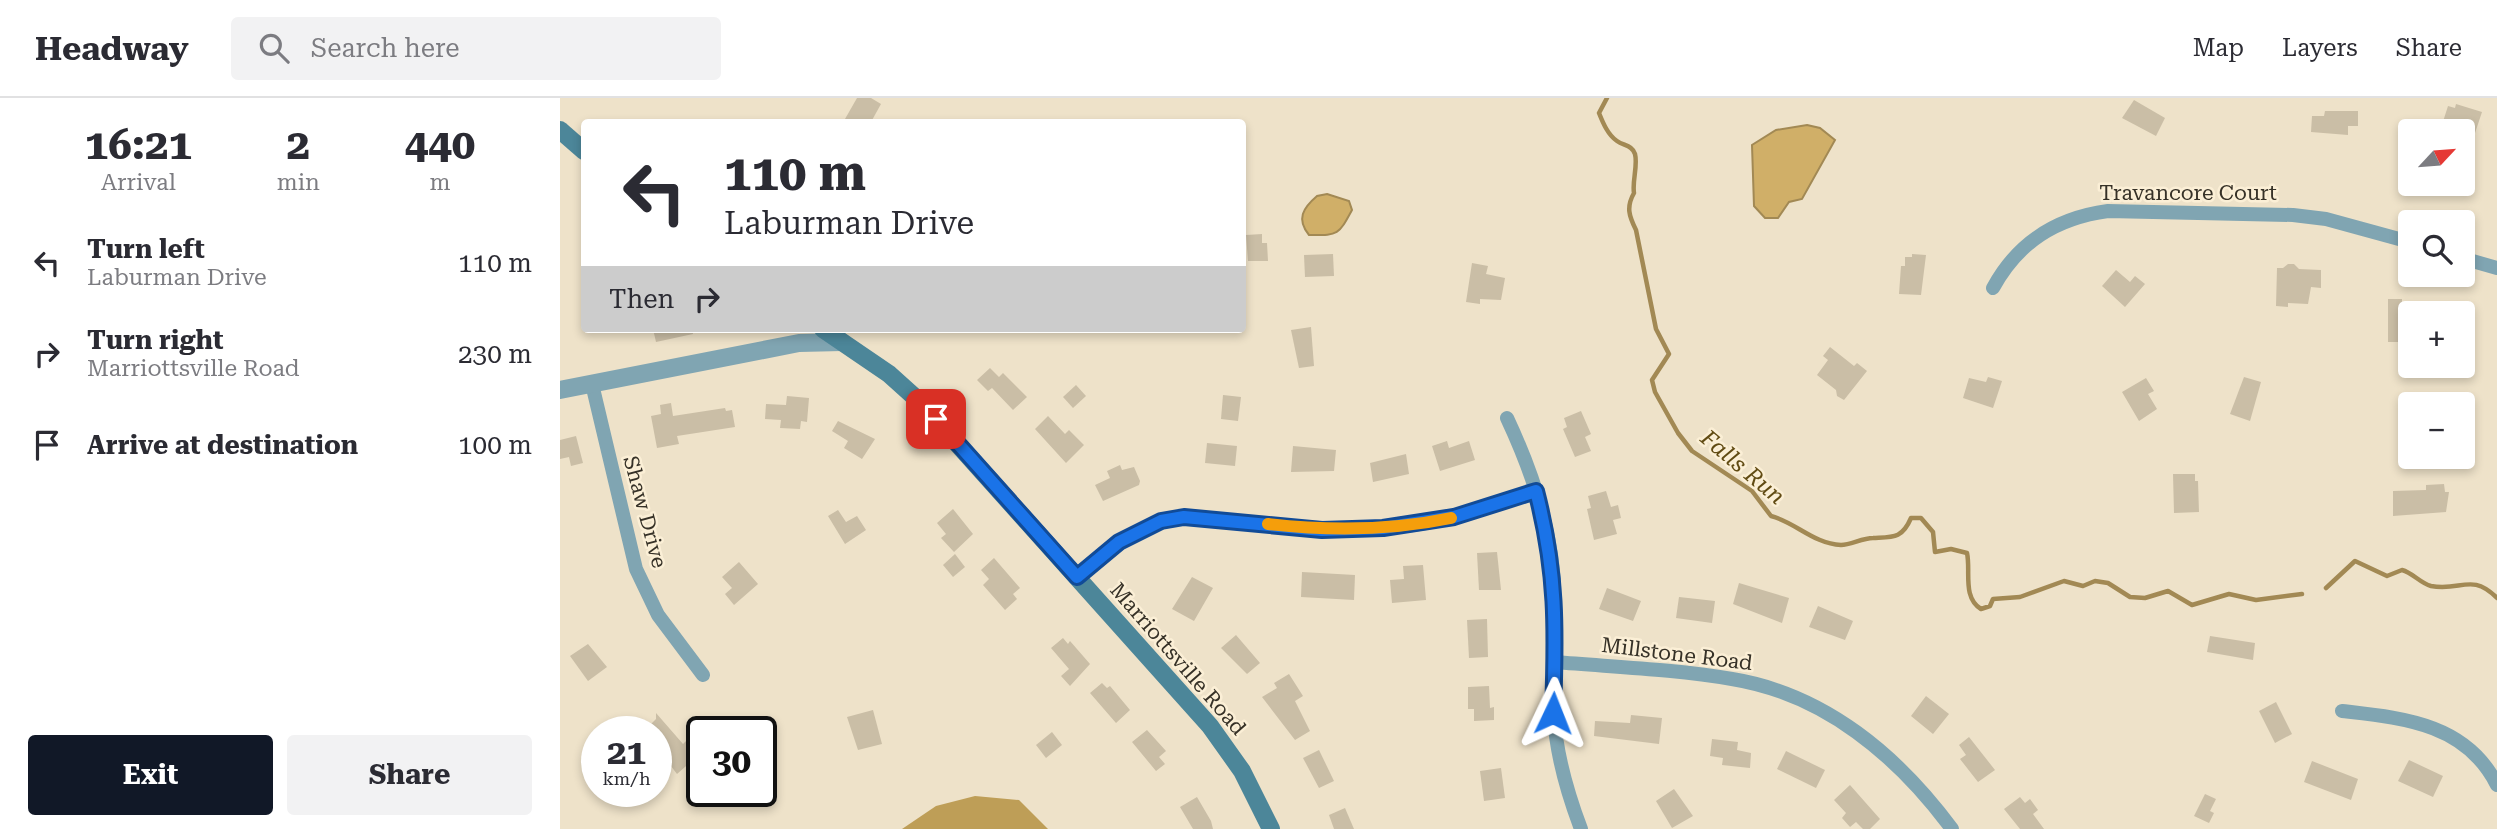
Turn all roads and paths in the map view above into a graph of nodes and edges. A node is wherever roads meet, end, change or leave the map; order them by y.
1 (560, 130) edge
2 (581, 148) edge
3 (2398, 239) edge
4 (2475, 262) edge
5 (2497, 268) edge
6 (1993, 289) dead end
7 (829, 333) edge
8 (842, 342) junction
9 (592, 384) junction
10 (560, 390) edge
11 (1507, 418) dead end
12 (1536, 491) junction
13 (1077, 577) junction
14 (1555, 662) junction
15 (703, 675) dead end
16 (2342, 710) dead end
17 (2497, 785) edge
18 (1271, 829) edge
19 (1581, 829) edge
20 (1952, 829) edge

1 - 2 main road
3 - 6 street, Travancore Court
4 - 5 street
7 - 8 main road, Marriottsville Road
8 - 9 street
8 - 13 main road, Marriottsville Road
9 - 10 street
9 - 15 street, Shaw Drive
11 - 12 street
12 - 13 street
12 - 14 street
13 - 18 main road, Marriottsville Road
14 - 19 street
14 - 20 street, Millstone Road
16 - 17 street

